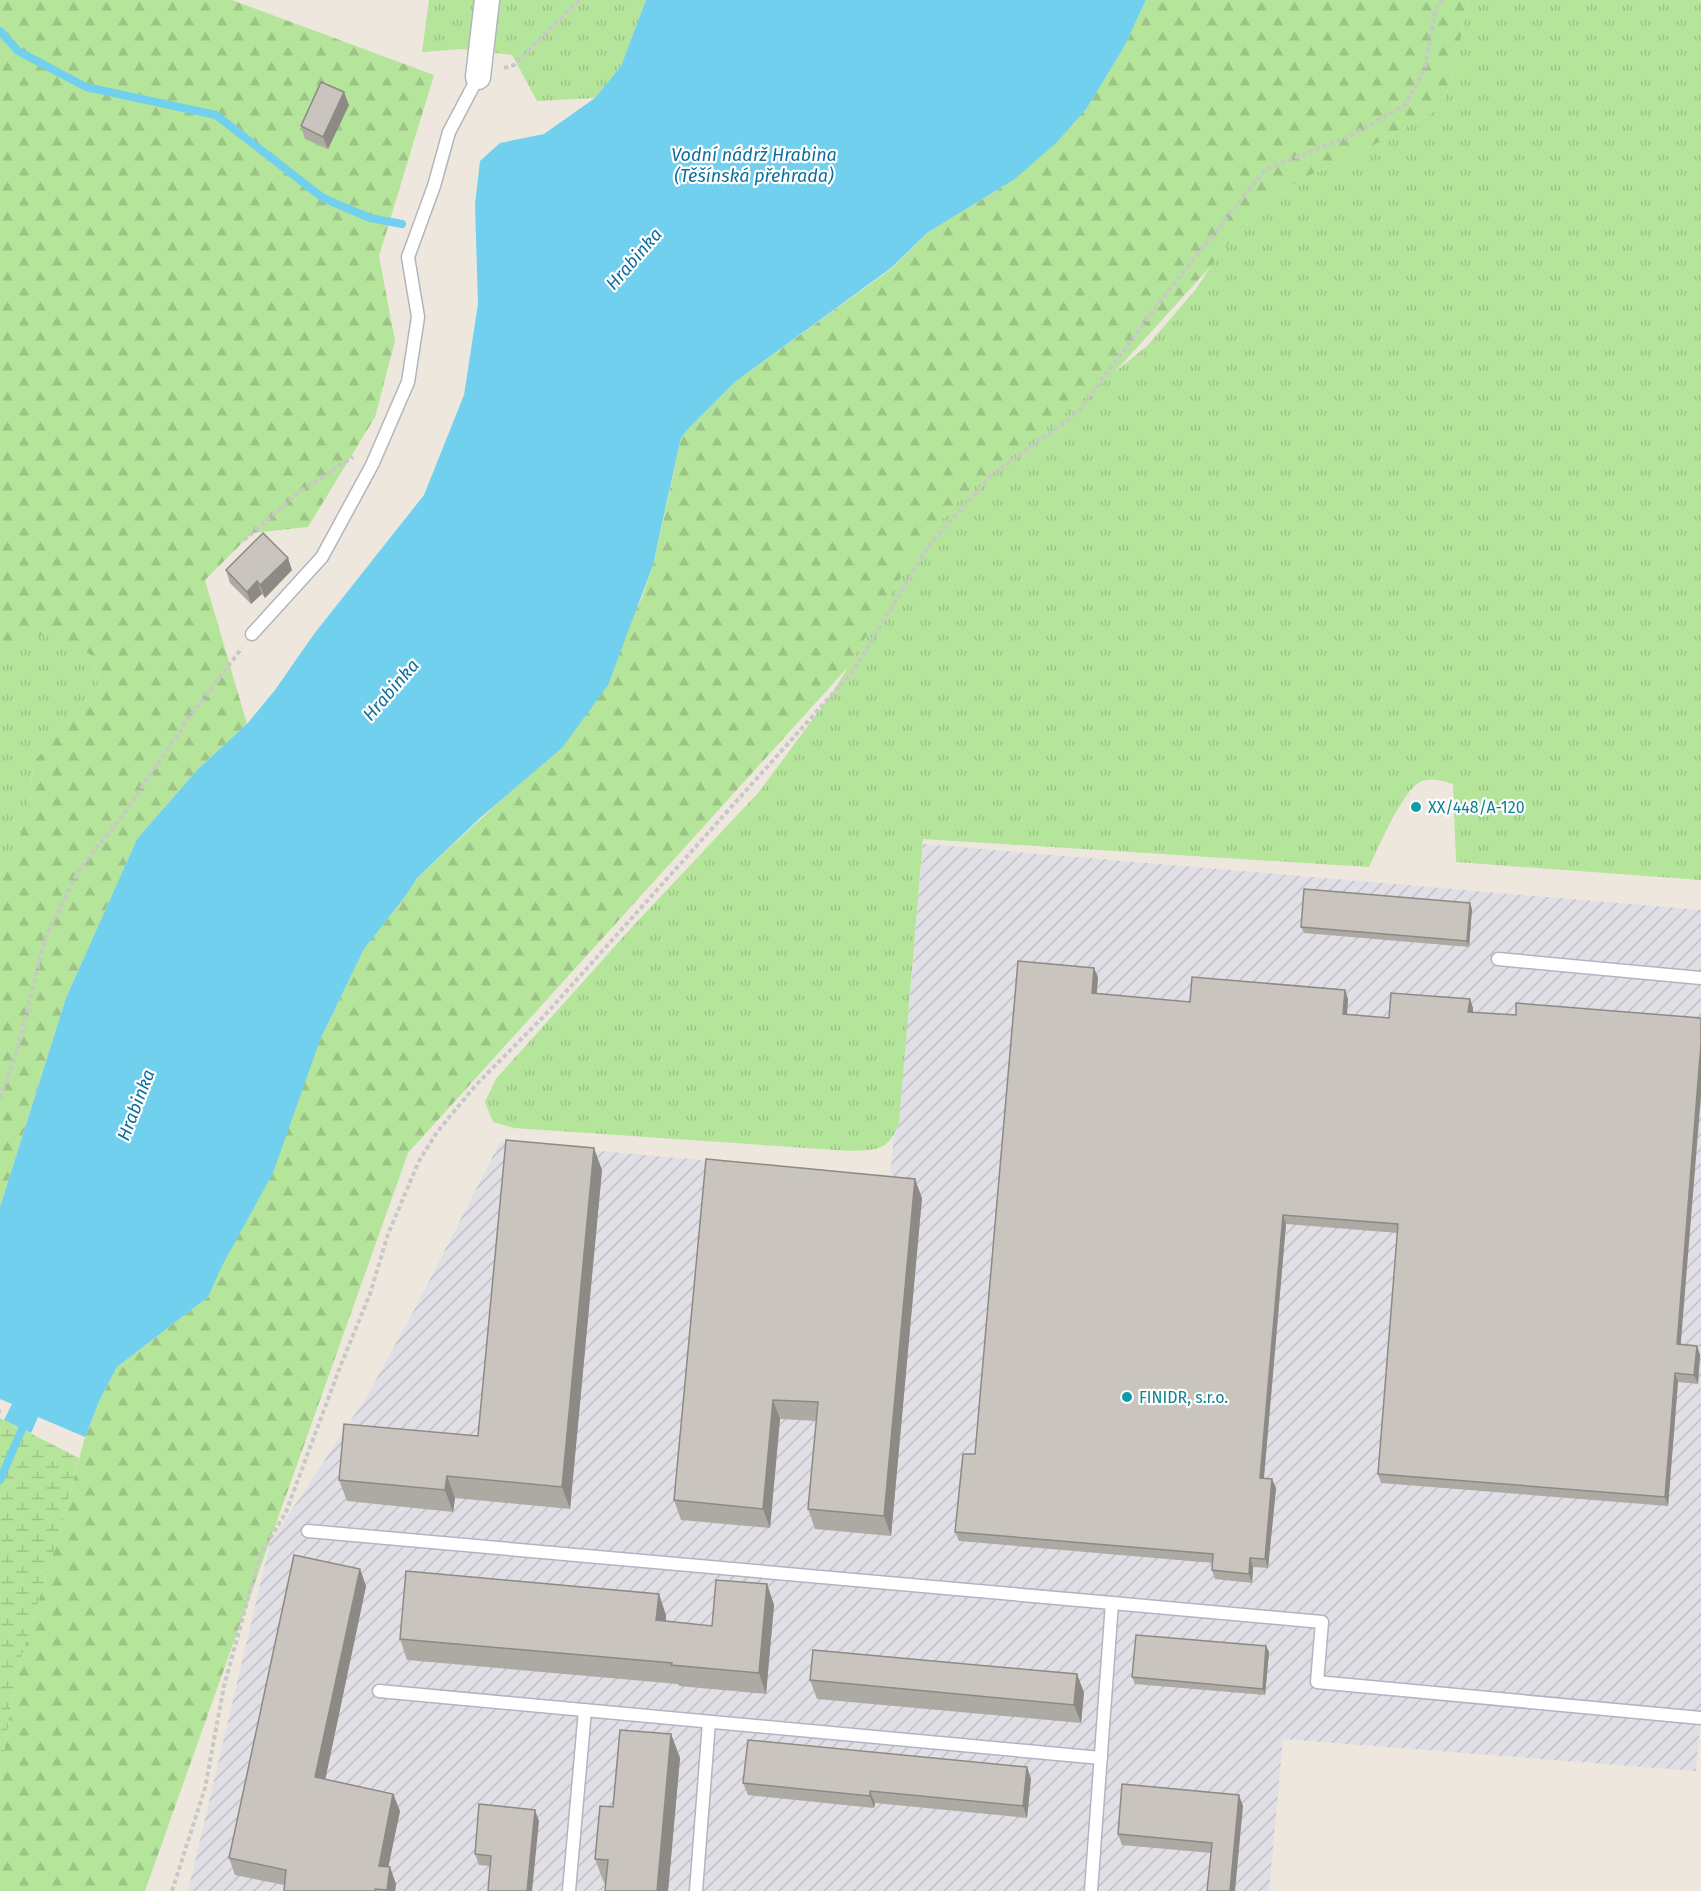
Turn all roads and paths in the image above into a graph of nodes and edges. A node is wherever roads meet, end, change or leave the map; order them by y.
1 (487, 0) edge
2 (579, 0) edge
3 (1442, 0) edge
4 (478, 77) junction
5 (384, 437) junction
6 (244, 540) dead end
7 (252, 634) joint
8 (1498, 959) dead end
9 (1701, 978) edge
10 (0, 1098) edge
11 (308, 1531) dead end
12 (1112, 1603) junction
13 (380, 1691) dead end
14 (585, 1710) junction
15 (1701, 1718) edge
16 (709, 1722) junction
17 (1101, 1758) junction
18 (172, 1891) edge
19 (569, 1891) edge
20 (696, 1891) edge
21 (1091, 1891) edge

1 - 4 street
2 - 4 path
3 - 18 path
4 - 5 lane
5 - 6 path
5 - 7 lane
7 - 10 path
8 - 9 lane
11 - 12 lane
12 - 15 lane
12 - 17 lane
13 - 14 lane
14 - 16 lane
14 - 19 lane
16 - 17 lane
16 - 20 lane
17 - 21 lane

